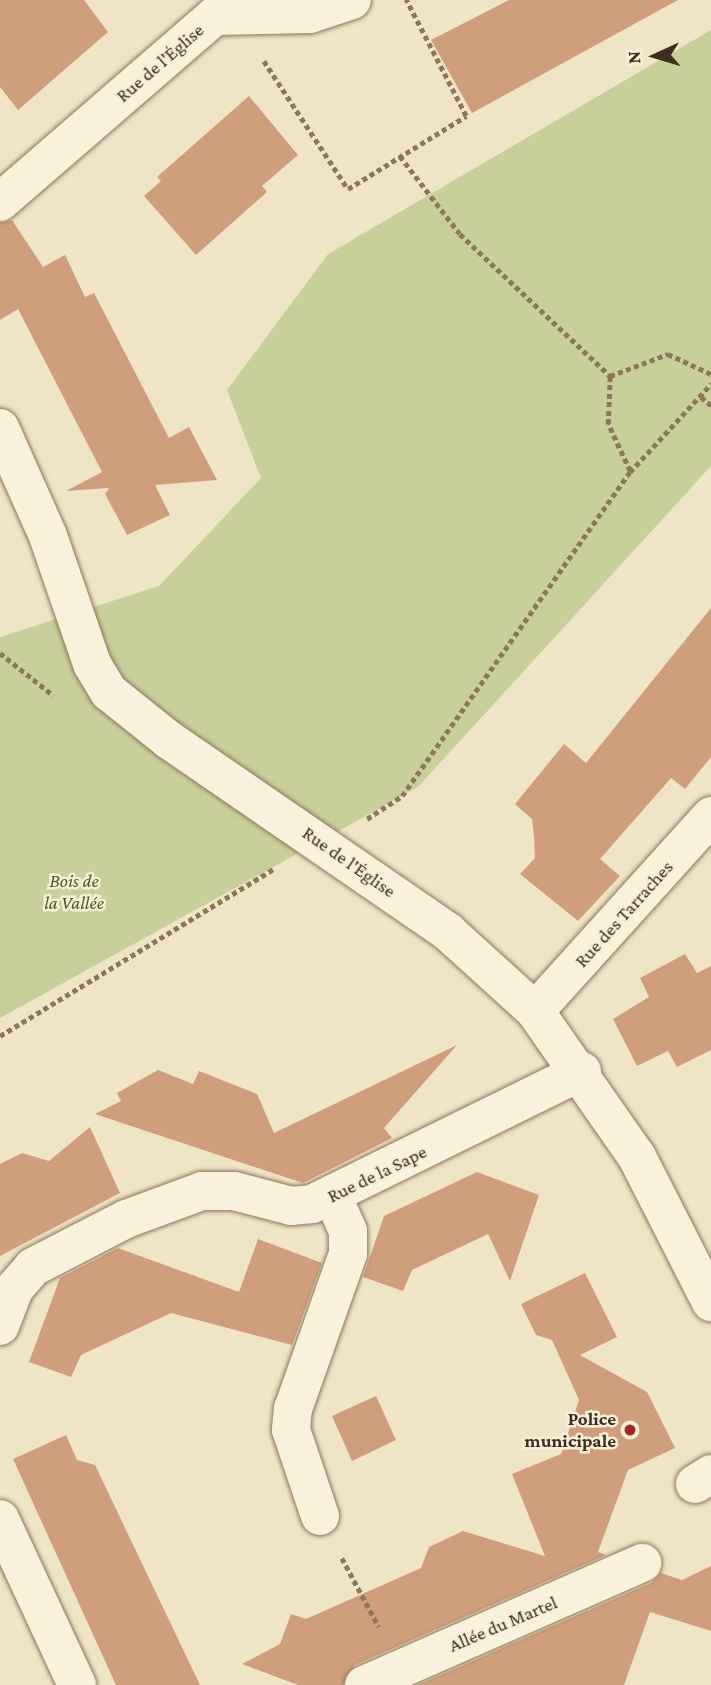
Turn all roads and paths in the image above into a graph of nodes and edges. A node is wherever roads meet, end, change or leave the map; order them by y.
1 (352, 0) edge
2 (406, 0) edge
3 (267, 7) edge
4 (287, 96) dead end
5 (400, 156) junction
6 (0, 202) edge
7 (711, 374) edge
8 (610, 376) junction
9 (711, 384) edge
10 (701, 397) junction
11 (711, 405) edge
12 (0, 428) edge
13 (630, 472) junction
14 (707, 832) edge
15 (325, 845) junction
16 (282, 865) dead end
17 (535, 1011) junction
18 (0, 1036) edge
19 (582, 1072) junction
20 (333, 1197) junction
21 (711, 1302) edge
22 (0, 1326) edge
23 (320, 1516) joint
24 (4, 1537) edge
25 (642, 1563) dead end
26 (401, 1668) junction
27 (77, 1685) edge
28 (364, 1685) edge

1 - 3 street, Rue de l'Église
2 - 5 path
3 - 6 street, Rue de l'Église
4 - 5 path
5 - 8 path
7 - 8 path
8 - 13 path
9 - 10 path
10 - 11 path
10 - 13 path
12 - 15 street, Rue de l'Église
13 - 15 path
14 - 17 street, Rue des Tarraches
15 - 17 street, Rue de l'Église
16 - 18 path
17 - 19 street, Rue de l'Église
19 - 20 street, Rue de la Sape
19 - 21 street, Rue de l'Église
20 - 22 street, Rue de la Sape
20 - 23 street
23 - 26 path
24 - 27 street
25 - 26 street, Allée du Martel
26 - 28 street, Allée du Martel

